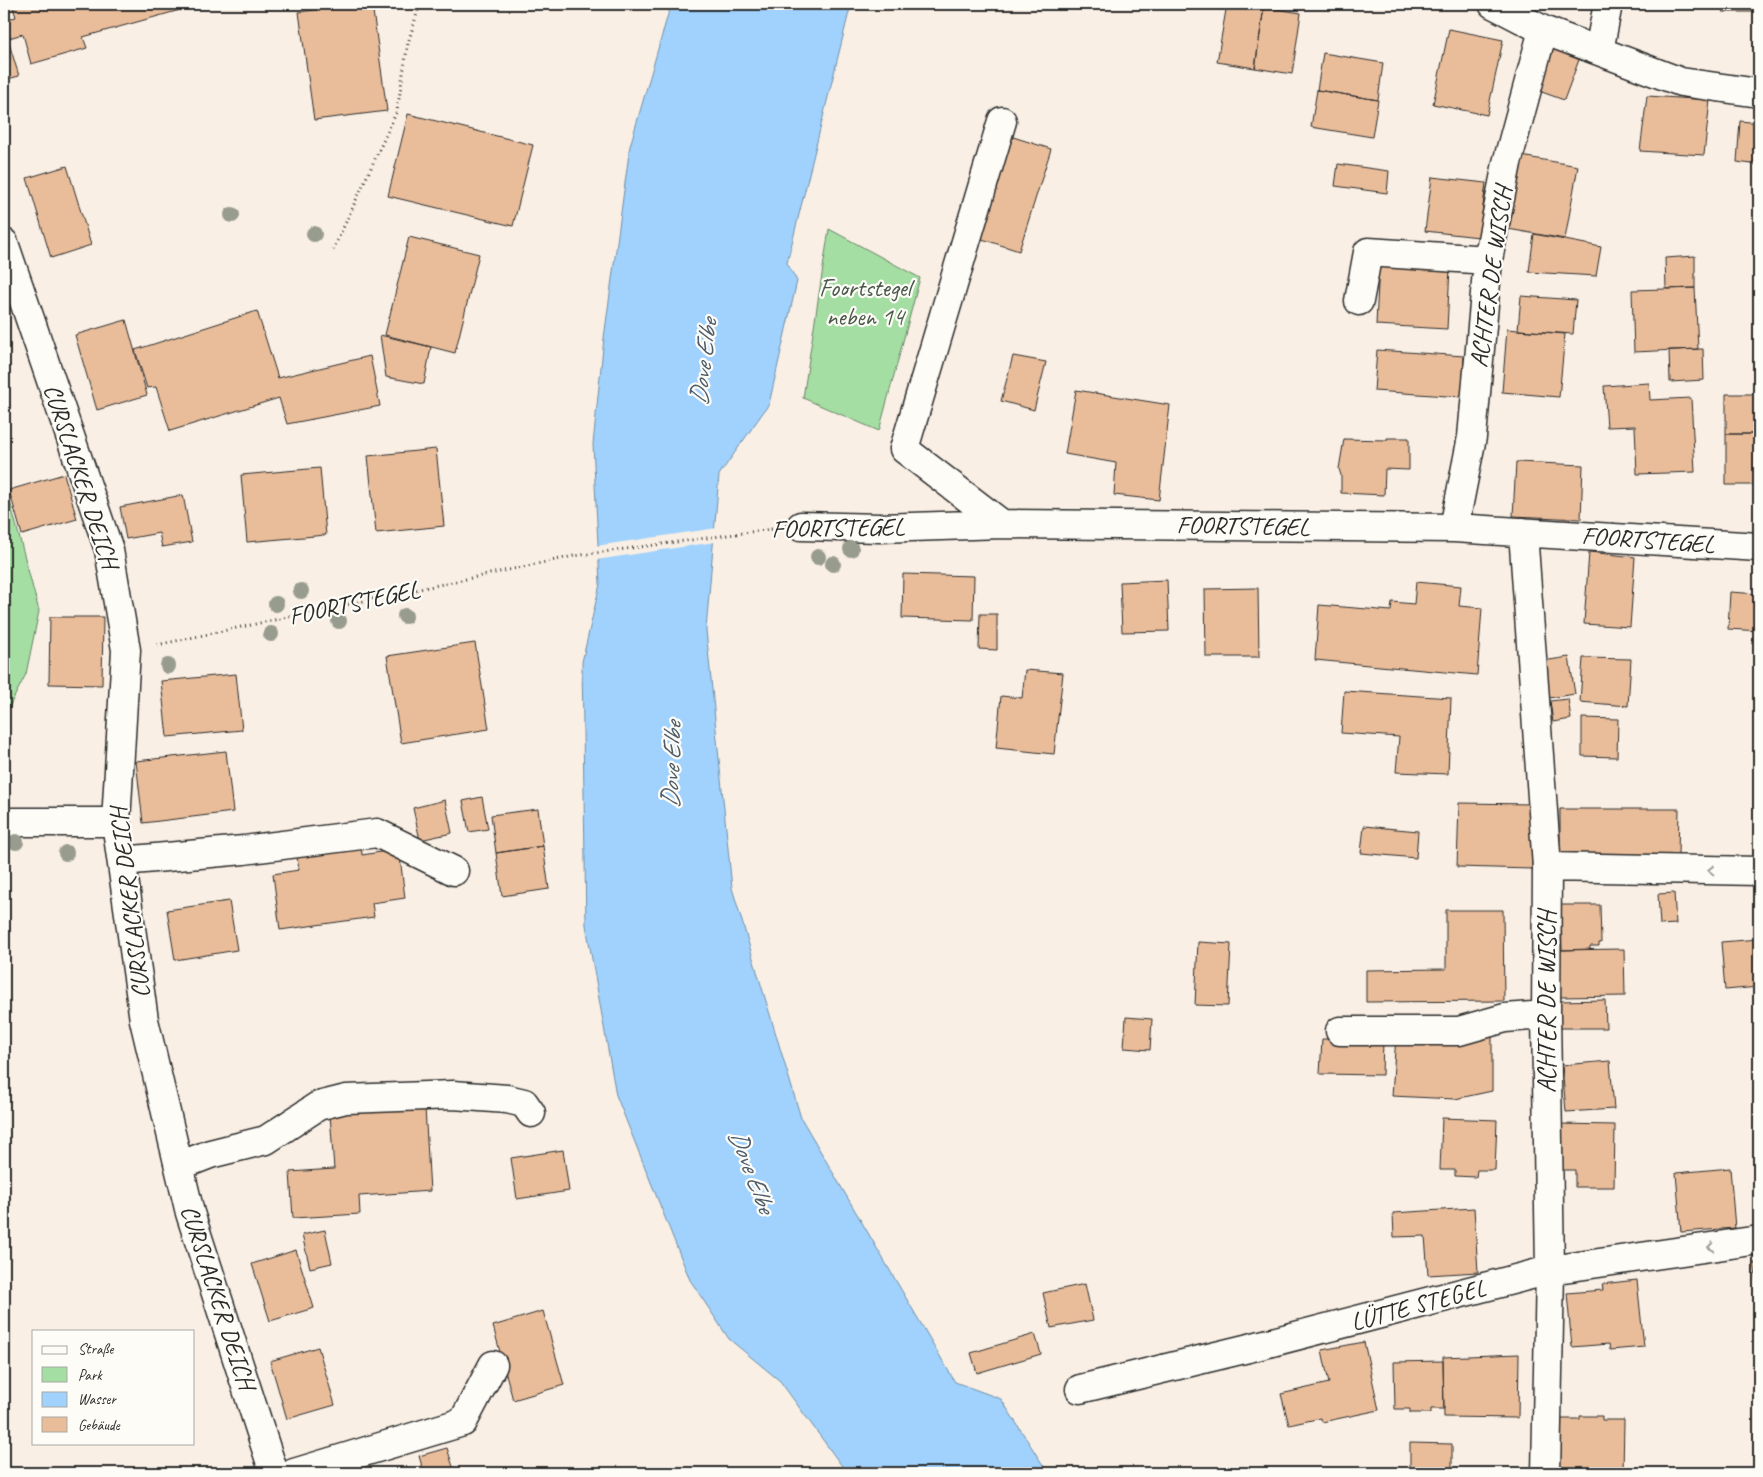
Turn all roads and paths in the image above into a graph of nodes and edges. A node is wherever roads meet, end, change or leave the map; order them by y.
1 (420, 4) edge
2 (1493, 4) edge
3 (1608, 4) edge
4 (1543, 30) junction
5 (1598, 52) junction
6 (1759, 93) edge
7 (1002, 121) dead end
8 (4, 243) edge
9 (333, 250) dead end
10 (1488, 260) junction
11 (1359, 301) dead end
12 (1002, 524) junction
13 (801, 526) joint
14 (1454, 528) junction
15 (1523, 532) junction
16 (1759, 547) edge
17 (126, 650) junction
18 (4, 822) edge
19 (116, 822) junction
20 (122, 861) junction
21 (1547, 867) junction
22 (454, 871) dead end
23 (1759, 871) edge
24 (1546, 1015) junction
25 (1340, 1031) dead end
26 (531, 1113) dead end
27 (179, 1166) junction
28 (1759, 1240) edge
29 (1550, 1270) junction
30 (493, 1365) dead end
31 (1080, 1389) dead end
32 (274, 1473) edge
33 (294, 1473) edge
34 (1546, 1473) edge

1 - 9 path
2 - 4 street
3 - 5 street
4 - 5 street
4 - 10 street, ACHTER DE WISCH
5 - 6 street
7 - 12 street
8 - 17 street, CURSLACKER DEICH
10 - 11 street
10 - 14 street, ACHTER DE WISCH
12 - 13 street, FOORTSTEGEL
12 - 14 street, FOORTSTEGEL
13 - 17 path, FOORTSTEGEL
14 - 15 street, FOORTSTEGEL
15 - 16 street, FOORTSTEGEL
15 - 21 street, ACHTER DE WISCH
17 - 19 street, CURSLACKER DEICH
18 - 19 street
19 - 20 street, CURSLACKER DEICH
20 - 22 street
20 - 27 street, CURSLACKER DEICH
23 -> 21 street
21 - 24 street, ACHTER DE WISCH
24 - 25 street
24 - 29 street, ACHTER DE WISCH
26 - 27 street
27 - 32 street, CURSLACKER DEICH
28 -> 29 street, LÜTTE STEGEL
29 - 31 street, LÜTTE STEGEL
29 - 34 street, ACHTER DE WISCH
30 - 33 street

